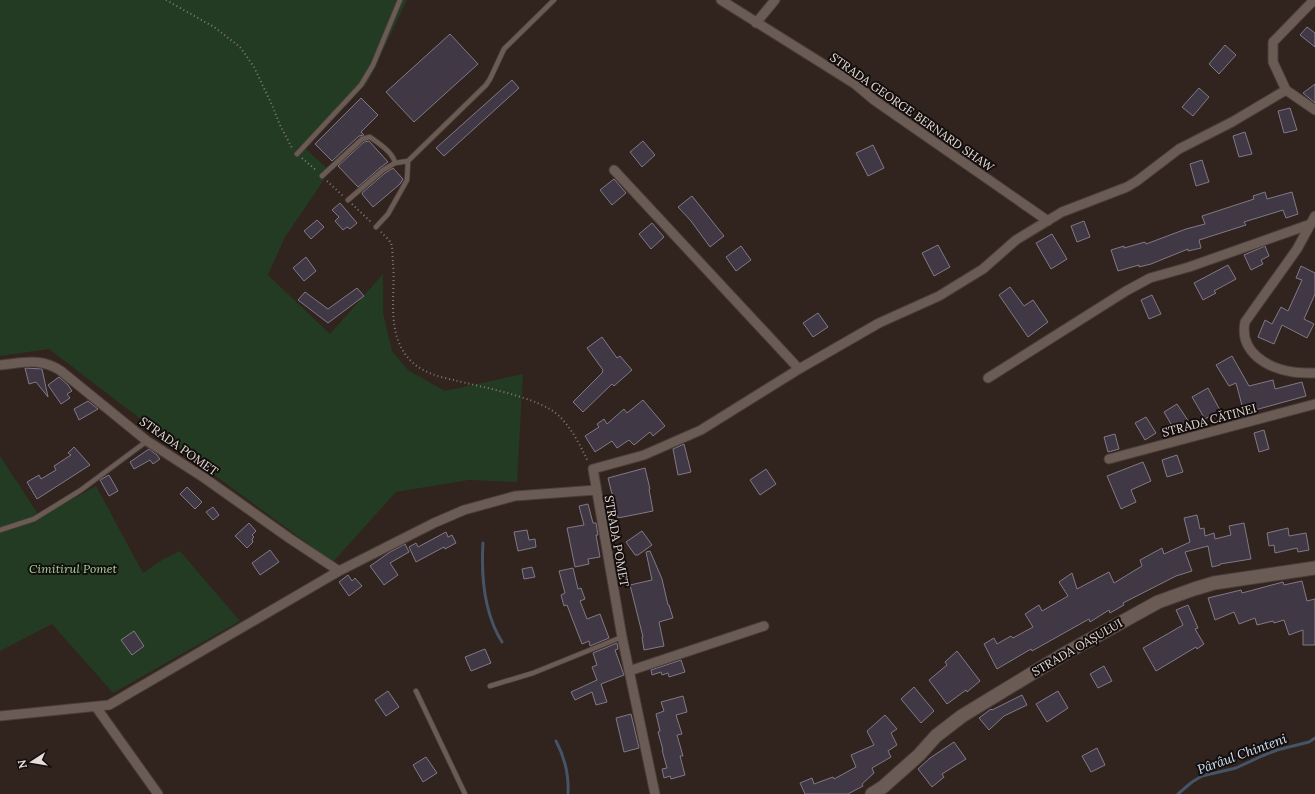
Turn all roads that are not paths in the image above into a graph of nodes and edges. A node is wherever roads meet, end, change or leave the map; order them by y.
1 (400, 0) edge
2 (554, 0) edge
3 (721, 0) edge
4 (775, 0) edge
5 (1314, 0) edge
6 (756, 23) junction
7 (1286, 90) junction
8 (1315, 110) edge
9 (297, 154) road end
10 (408, 161) junction
11 (395, 163) junction
12 (614, 170) dead end
13 (322, 176) road end
14 (348, 200) road end
15 (1313, 220) edge
16 (1048, 221) junction
17 (376, 227) road end
18 (0, 365) edge
19 (799, 369) junction
20 (1315, 374) edge
21 (988, 378) dead end
22 (1315, 404) edge
23 (147, 441) junction
24 (1109, 459) dead end
25 (596, 490) junction
26 (0, 530) edge
27 (1315, 568) edge
28 (339, 571) junction
29 (764, 626) dead end
30 (622, 637) junction
31 (629, 671) junction
32 (490, 686) dead end
33 (416, 691) dead end
34 (96, 707) junction
35 (0, 716) edge
36 (158, 794) edge
37 (465, 794) edge
38 (656, 794) edge
39 (872, 794) edge

1 - 9 lane
2 - 10 lane
3 - 6 street, STRADA GEORGE BERNARD SHAW
4 - 6 street
5 - 7 street
6 - 16 street, STRADA GEORGE BERNARD SHAW
7 - 8 street
7 - 16 street
10 - 11 lane
10 - 17 lane
11 - 13 lane
11 - 14 lane
12 - 19 street
15 - 20 street
15 - 21 street
16 - 19 street
18 - 23 street, STRADA POMET
19 - 25 street
22 - 24 street, STRADA CĂTINEI
23 - 26 lane
23 - 28 street, STRADA POMET
25 - 28 street, STRADA POMET
25 - 30 street, STRADA POMET
27 - 39 main road, STRADA OAȘULUI
28 - 34 street, STRADA POMET
29 - 31 street
30 - 31 street, STRADA POMET
30 - 32 lane
31 - 38 street, STRADA POMET
33 - 37 lane
34 - 35 street, STRADA POMET
34 - 36 street

